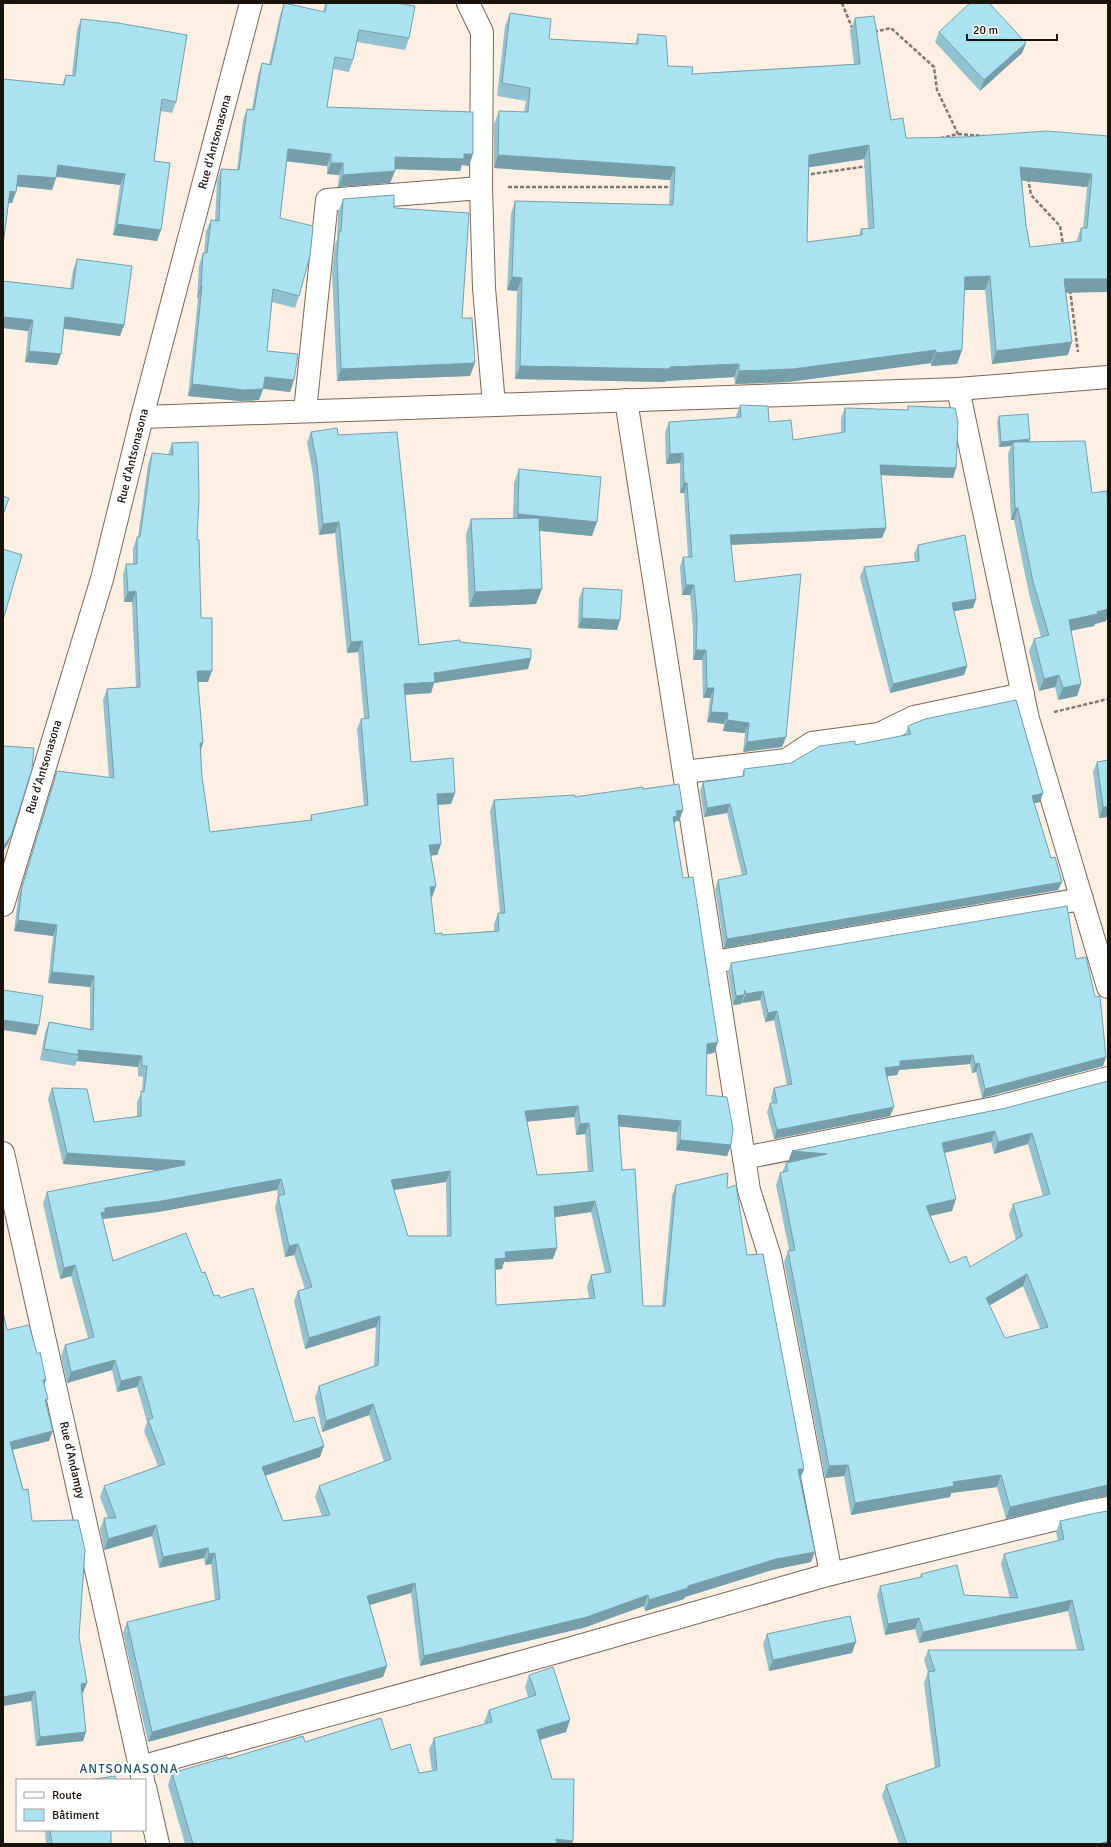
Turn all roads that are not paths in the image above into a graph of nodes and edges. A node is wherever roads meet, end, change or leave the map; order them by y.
1 (251, 3) edge
2 (468, 3) edge
3 (481, 188) junction
4 (1108, 377) edge
5 (958, 389) junction
6 (626, 400) junction
7 (494, 405) junction
8 (306, 412) junction
9 (142, 417) junction
10 (1023, 694) junction
11 (684, 772) junction
12 (1082, 899) junction
13 (3, 905) edge
14 (714, 962) junction
15 (1108, 987) edge
16 (1108, 1078) edge
17 (3, 1153) edge
18 (744, 1158) junction
19 (1108, 1508) edge
20 (831, 1574) junction
21 (142, 1773) edge
22 (146, 1791) edge
23 (158, 1844) edge

1 - 9 street, Rue d'Antsonasona
2 - 3 street
3 - 7 street
3 - 8 street
4 - 5 street
5 - 6 street
5 - 10 street
6 - 7 street
6 - 11 street
7 - 8 street
8 - 9 street
9 - 13 street, Rue d'Antsonasona
10 - 11 street
10 - 12 street
11 - 14 street
12 - 14 street
12 - 15 street
14 - 18 street
16 - 18 street
17 - 21 street, Rue d'Andampy
18 - 20 street
19 - 20 street
20 - 21 street
22 - 23 street

